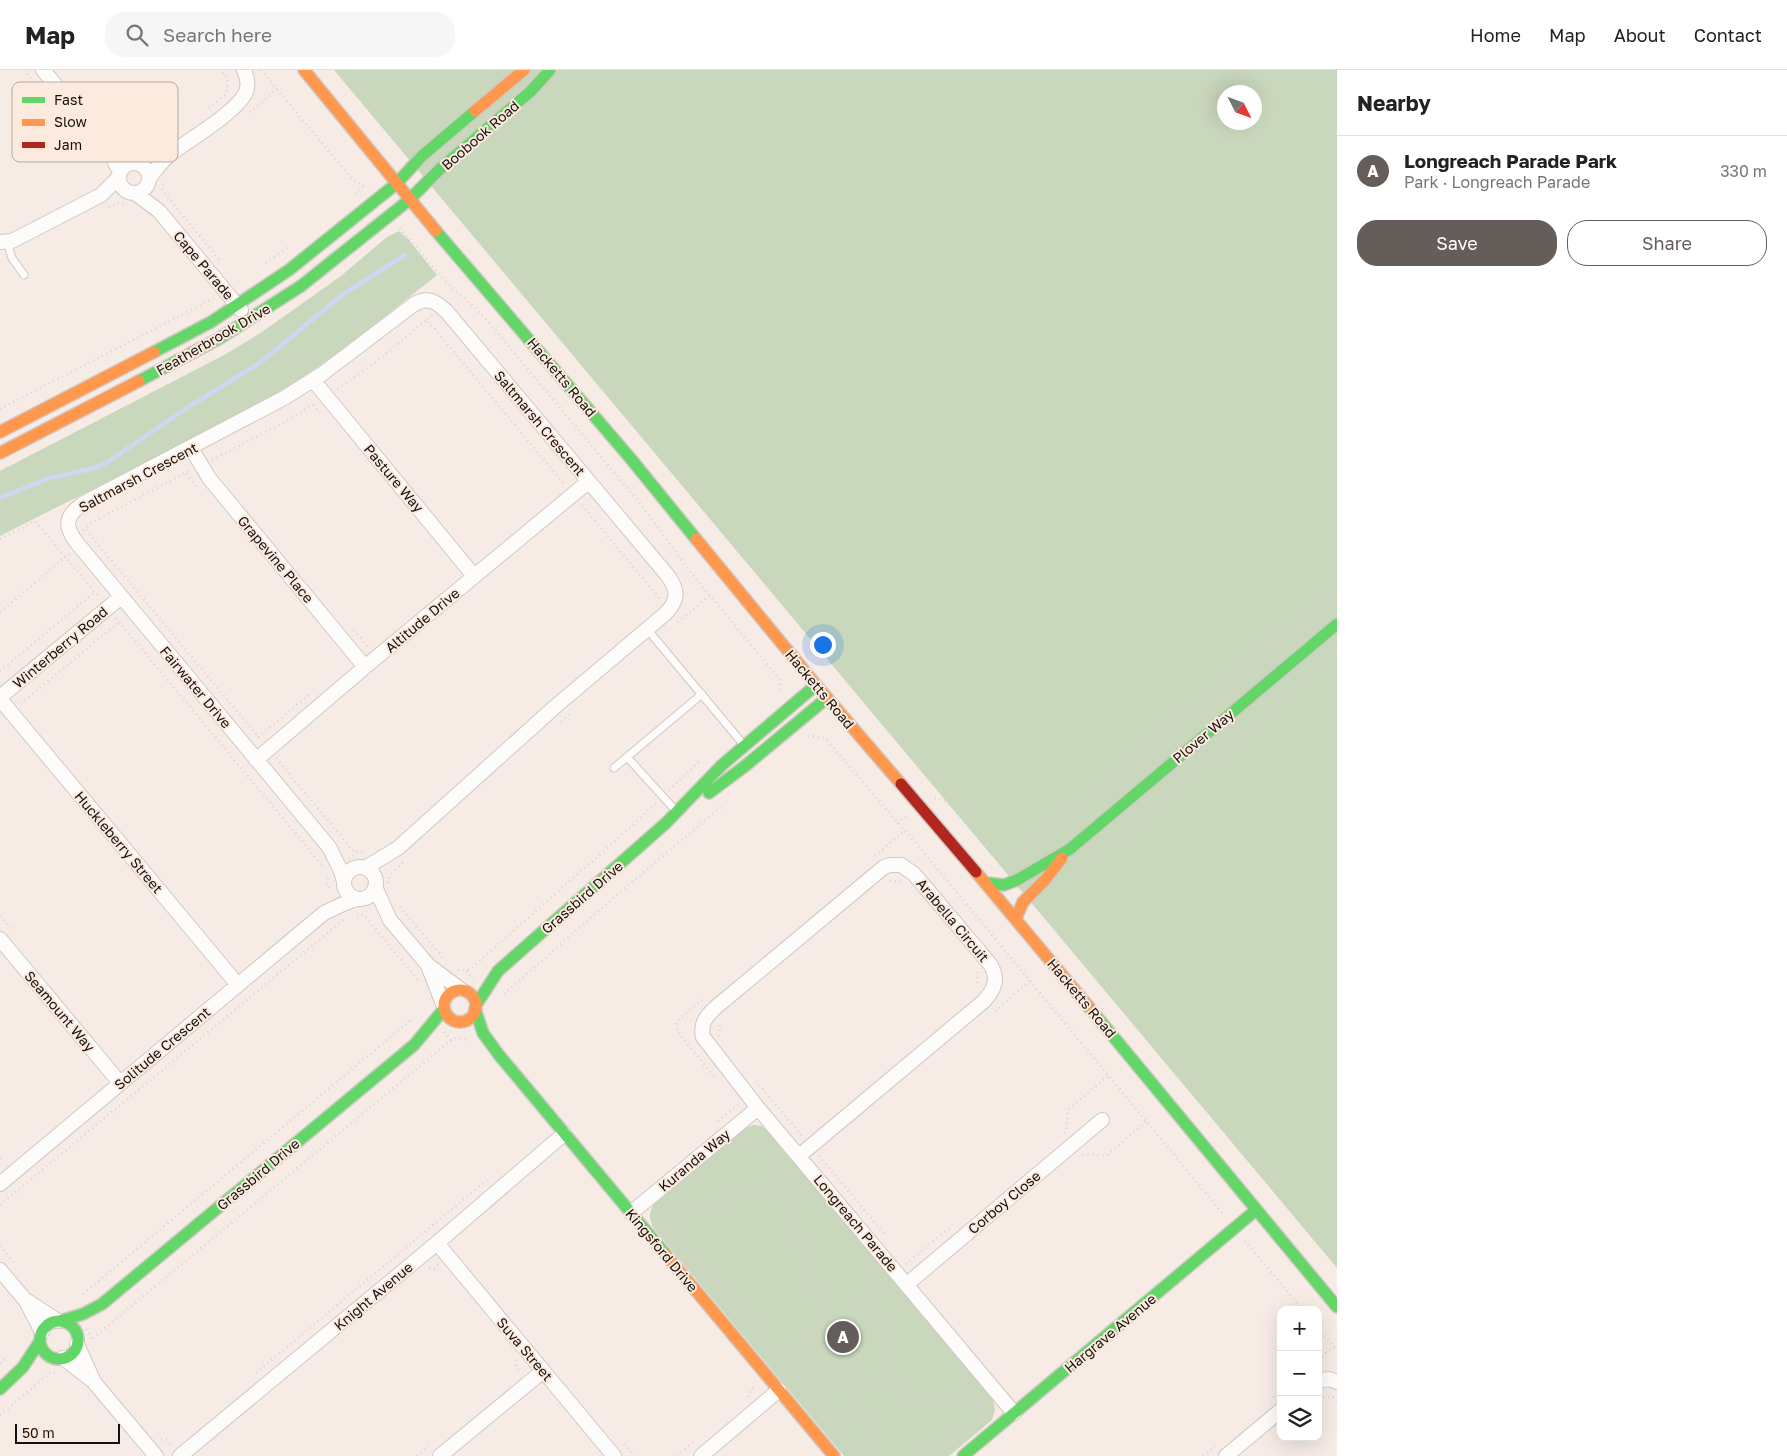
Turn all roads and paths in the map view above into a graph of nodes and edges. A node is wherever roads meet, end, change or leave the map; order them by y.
1 (43, 70) edge
2 (244, 70) edge
3 (261, 70) edge
4 (304, 70) edge
5 (524, 70) edge
6 (550, 70) edge
7 (53, 82) edge
8 (277, 89) junction
9 (247, 114) dead end
10 (178, 148) edge
11 (121, 162) edge
12 (147, 162) edge
13 (163, 162) edge
14 (127, 169) junction
15 (148, 181) junction
16 (163, 183) dead end
17 (396, 184) junction
18 (101, 195) junction
19 (129, 196) junction
20 (350, 197) dead end
21 (409, 200) junction
22 (108, 208) dead end
23 (159, 211) junction
24 (400, 228) dead end
25 (3, 242) edge
26 (290, 246) dead end
27 (264, 265) dead end
28 (225, 267) dead end
29 (24, 275) dead end
30 (225, 290) junction
31 (458, 292) junction
32 (237, 305) junction
33 (441, 306) junction
34 (426, 320) junction
35 (249, 321) junction
36 (250, 337) dead end
37 (288, 358) dead end
38 (313, 380) junction
39 (326, 396) junction
40 (0, 409) edge
41 (0, 432) edge
42 (191, 448) junction
43 (0, 453) edge
44 (6, 465) dead end
45 (200, 466) junction
46 (588, 482) junction
47 (573, 494) junction
48 (0, 512) edge
49 (35, 521) dead end
50 (85, 528) junction
51 (73, 536) junction
52 (0, 539) edge
53 (474, 576) junction
54 (1337, 589) edge
55 (95, 592) dead end
56 (710, 595) junction
57 (121, 597) junction
58 (670, 610) junction
59 (0, 612) edge
60 (679, 621) junction
61 (119, 622) dead end
62 (1337, 624) edge
63 (647, 629) junction
64 (657, 640) junction
65 (365, 667) junction
66 (0, 671) edge
67 (816, 685) junction
68 (702, 694) junction
69 (779, 696) dead end
70 (0, 698) edge
71 (827, 698) junction
72 (11, 712) junction
73 (570, 714) dead end
74 (555, 727) dead end
75 (803, 736) dead end
76 (744, 745) junction
77 (268, 749) junction
78 (628, 756) junction
79 (256, 760) junction
80 (614, 768) dead end
81 (687, 772) dead end
82 (662, 797) junction
83 (724, 804) dead end
84 (677, 812) junction
85 (666, 823) junction
86 (329, 847) junction
87 (398, 848) junction
88 (1070, 849) junction
89 (355, 853) dead end
90 (1023, 853) dead end
91 (412, 855) dead end
92 (362, 868) junction
93 (889, 881) dead end
94 (902, 882) dead end
95 (987, 883) junction
96 (344, 884) junction
97 (380, 887) junction
98 (359, 899) junction
99 (395, 901) dead end
100 (324, 913) junction
101 (1016, 918) junction
102 (343, 920) dead end
103 (390, 920) junction
104 (0, 939) edge
105 (446, 962) dead end
106 (428, 965) junction
107 (972, 966) dead end
108 (453, 970) dead end
109 (498, 972) junction
110 (238, 985) junction
111 (462, 990) junction
112 (501, 997) dead end
113 (986, 999) junction
114 (444, 1007) junction
115 (475, 1007) junction
116 (996, 1010) dead end
117 (412, 1019) dead end
118 (459, 1022) junction
119 (720, 1023) dead end
120 (702, 1031) joint
121 (719, 1036) dead end
122 (451, 1040) dead end
123 (490, 1044) junction
124 (414, 1045) junction
125 (751, 1074) dead end
126 (1108, 1076) junction
127 (120, 1083) junction
128 (753, 1112) junction
129 (1102, 1120) dead end
130 (1146, 1122) junction
131 (564, 1134) junction
132 (801, 1135) dead end
133 (1058, 1137) dead end
134 (799, 1156) junction
135 (820, 1157) dead end
136 (1077, 1160) dead end
137 (810, 1168) junction
138 (488, 1179) dead end
139 (0, 1184) edge
140 (779, 1184) junction
141 (642, 1204) junction
142 (0, 1205) edge
143 (1256, 1210) junction
144 (631, 1213) junction
145 (662, 1219) junction
146 (953, 1225) dead end
147 (1235, 1228) junction
148 (437, 1243) junction
149 (0, 1270) edge
150 (896, 1271) junction
151 (906, 1284) junction
152 (83, 1294) dead end
153 (26, 1301) junction
154 (859, 1302) junction
155 (102, 1304) junction
156 (1300, 1306) edge
157 (1337, 1307) edge
158 (59, 1321) junction
159 (830, 1325) junction
160 (1322, 1332) edge
161 (41, 1337) junction
162 (93, 1338) dead end
163 (77, 1340) junction
164 (1334, 1346) junction
165 (1337, 1350) edge
166 (1322, 1356) edge
167 (58, 1358) junction
168 (782, 1364) junction
169 (543, 1371) junction
170 (66, 1372) dead end
171 (16, 1375) junction
172 (254, 1375) dead end
173 (767, 1376) junction
174 (850, 1380) junction
175 (1322, 1380) edge
176 (93, 1381) junction
177 (1337, 1382) edge
178 (885, 1387) junction
179 (0, 1389) edge
180 (779, 1390) junction
181 (1322, 1398) edge
182 (742, 1402) dead end
183 (1337, 1402) edge
184 (1014, 1413) junction
185 (1277, 1413) edge
186 (990, 1414) dead end
187 (0, 1415) edge
188 (975, 1423) dead end
189 (699, 1438) dead end
190 (156, 1456) edge
191 (180, 1456) edge
192 (440, 1456) edge
193 (614, 1456) edge
194 (677, 1456) edge
195 (701, 1456) edge
196 (834, 1456) edge
197 (860, 1456) edge
198 (879, 1456) edge
199 (921, 1456) edge
200 (963, 1456) edge
201 (1226, 1456) edge

1 - 7 street
2 - 10 street
3 - 8 path
4 - 17 street, Hacketts Road
5 - 17 street, Boobook Road
6 - 21 street, Boobook Road
8 - 9 path
8 - 20 path
11 - 14 street
12 - 14 street
13 - 15 street
14 - 15 street
14 - 18 street
14 - 19 street
15 - 19 street
15 - 23 street, Cape Parade
16 - 28 path
17 - 21 street, Hacketts Road
17 - 32 street, Featherbrook Drive
18 - 19 street
18 - 25 street
19 - 22 path
19 - 23 street, Cape Parade
21 - 35 street, Featherbrook Drive
21 - 67 street, Hacketts Road
23 - 30 street, Cape Parade
24 - 31 path
25 - 29 lane
26 - 27 path
30 - 32 street, Cape Parade
30 - 40 path
31 - 33 path
31 - 56 path
32 - 35 street, Cape Parade
32 - 41 street, Featherbrook Drive
33 - 34 path
33 - 38 street, Saltmarsh Crescent
33 - 46 street, Saltmarsh Crescent
34 - 39 path
34 - 47 path
35 - 43 street, Featherbrook Drive
36 - 37 path
38 - 39 street, Pasture Way
38 - 42 street, Saltmarsh Crescent
39 - 45 path
39 - 53 street, Pasture Way
42 - 45 street, Grapevine Place
42 - 51 street, Saltmarsh Crescent
44 - 48 path
45 - 50 path
45 - 65 street, Grapevine Place
46 - 47 street, Altitude Drive
46 - 58 street, Saltmarsh Crescent
47 - 53 street, Altitude Drive
47 - 58 path
49 - 52 path
50 - 51 path
50 - 77 path
51 - 57 street, Fairwater Drive
51 - 59 path
53 - 65 street, Altitude Drive
54 - 90 path
55 - 66 path
56 - 60 path
56 - 69 path
57 - 70 street, Winterberry Road
57 - 79 street, Fairwater Drive
58 - 60 path
58 - 63 street
60 - 64 path
61 - 72 path
62 - 88 street, Plover Way
63 - 64 lane
63 - 87 street
64 - 68 lane
65 - 77 street, Altitude Drive
67 - 71 street, Hacketts Road
67 - 76 street, Grassbird Drive
68 - 76 lane
68 - 78 lane
70 - 72 street, Huckleberry Street
71 - 85 street, Grassbird Drive
71 - 95 street, Hacketts Road
72 - 110 street, Huckleberry Street
73 - 74 path
75 - 126 path
76 - 84 street, Grassbird Drive
77 - 79 street, Altitude Drive
77 - 89 path
78 - 80 lane
78 - 82 lane
79 - 86 street, Fairwater Drive
81 - 82 path
82 - 84 lane
82 - 108 path
83 - 112 path
84 - 85 street, Grassbird Drive
85 - 109 street, Grassbird Drive
86 - 92 street, Fairwater Drive
86 - 96 street, Fairwater Drive
87 - 92 street
87 - 97 street
88 - 95 street, Plover Way
88 - 101 street, Plover Way
91 - 97 path
92 - 96 street
92 - 97 street
93 - 94 path
95 - 101 street, Hacketts Road
96 - 98 street
96 - 100 street, Solitude Crescent
97 - 98 street
97 - 103 street
98 - 100 street, Solitude Crescent
98 - 103 street
99 - 105 path
100 - 110 street, Solitude Crescent
101 - 143 street, Hacketts Road
102 - 142 path
103 - 106 street
104 - 127 street, Seamount Way
106 - 111 street
106 - 114 street
107 - 113 path
109 - 111 street, Grassbird Drive
109 - 115 street, Grassbird Drive
110 - 127 street, Solitude Crescent
111 - 114 street
111 - 115 street
113 - 116 path
113 - 120 street, Arabella Circuit
113 - 134 street, Arabella Circuit
114 - 118 street
114 - 124 street, Grassbird Drive
115 - 118 street
115 - 123 street, Kingsford Drive
117 - 152 path
118 - 123 street, Kingsford Drive
118 - 124 street, Grassbird Drive
119 - 121 path
120 - 128 street, Longreach Parade
122 - 162 path
123 - 131 street, Kingsford Drive
124 - 155 street, Grassbird Drive
125 - 132 path
126 - 130 path
126 - 133 path
127 - 139 street, Solitude Crescent
128 - 134 street, Longreach Parade
128 - 140 path
128 - 141 street, Kuranda Way
129 - 151 street, Corboy Close
130 - 136 path
130 - 147 path
131 - 144 street, Kingsford Drive
131 - 148 street, Knight Avenue
134 - 137 street, Longreach Parade
135 - 137 path
137 - 140 path
137 - 150 street, Longreach Parade
138 - 172 path
140 - 145 path
140 - 159 path
141 - 144 street, Kuranda Way
141 - 145 path
143 - 147 street, Hargrave Avenue
143 - 157 street, Hacketts Road
144 - 173 street, Kingsford Drive
145 - 168 path
146 - 150 path
147 - 156 path
147 - 184 street, Hargrave Avenue
148 - 169 street, Suva Street
148 - 191 street, Knight Avenue
149 - 153 street
150 - 151 street, Longreach Parade
150 - 154 path
151 - 184 street, Longreach Parade
153 - 158 street
153 - 161 street
154 - 159 path
154 - 178 path
155 - 158 street, Grassbird Drive
155 - 163 street, Grassbird Drive
158 - 161 street
158 - 163 street
159 - 168 path
159 - 174 path
160 - 164 path
161 - 167 street
161 - 171 street
163 - 167 street
163 - 176 street
164 - 165 path
164 - 166 path
167 - 171 street
167 - 176 street
168 - 173 path
168 - 174 path
168 - 197 path
169 - 192 street
169 - 193 street, Suva Street
170 - 187 path
171 - 179 street
173 - 180 street, Kingsford Drive
173 - 182 path
174 - 178 path
174 - 198 path
175 - 177 street
176 - 190 street
178 - 186 path
180 - 195 street
180 - 196 street, Kingsford Drive
181 - 183 path
184 - 200 street, Hargrave Avenue
185 - 201 street
188 - 199 path
189 - 194 path

